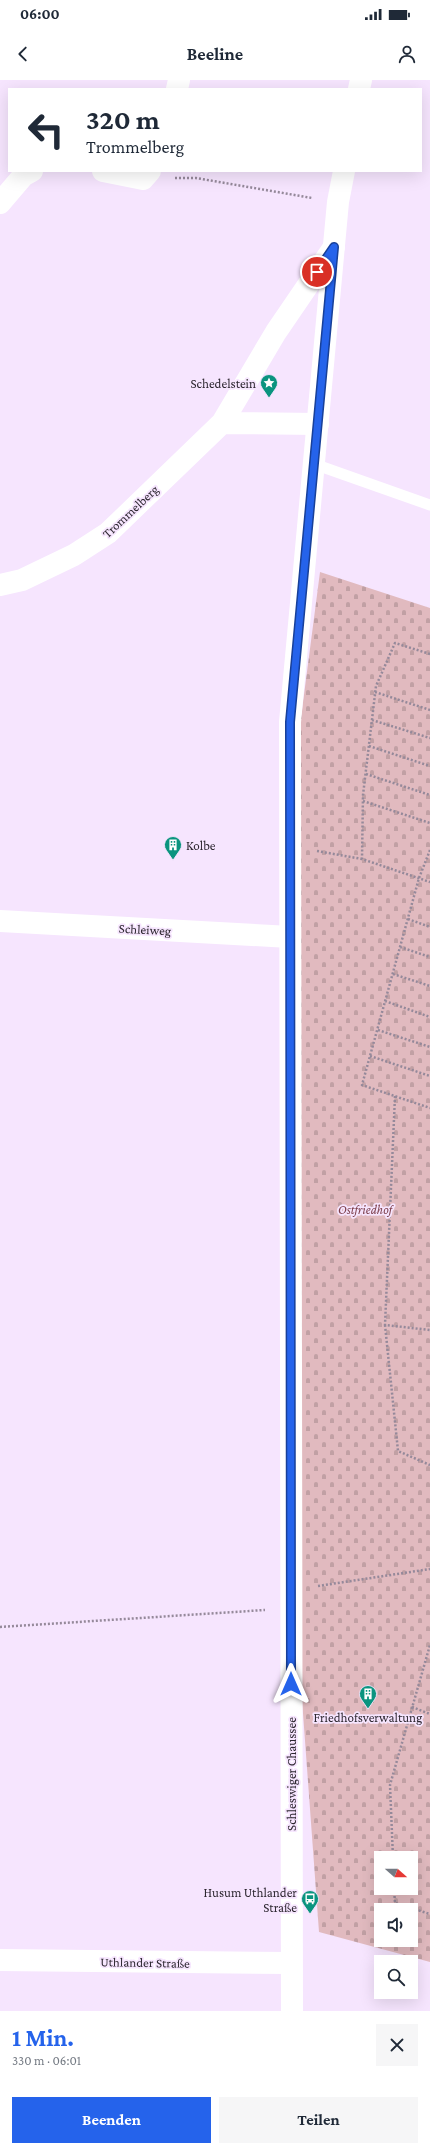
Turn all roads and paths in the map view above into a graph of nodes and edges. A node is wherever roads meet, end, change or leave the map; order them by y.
1 (30, 172) edge
2 (114, 172) edge
3 (344, 172) edge
4 (146, 175) edge
5 (338, 202) junction
6 (0, 203) edge
7 (334, 247) junction
8 (222, 423) junction
9 (318, 424) junction
10 (314, 464) junction
11 (430, 505) edge
12 (0, 585) edge
13 (430, 654) edge
14 (375, 692) junction
15 (430, 710) edge
16 (372, 720) junction
17 (430, 738) edge
18 (369, 746) junction
19 (430, 766) edge
20 (366, 774) junction
21 (430, 795) edge
22 (363, 801) junction
23 (430, 823) edge
24 (290, 847) junction
25 (430, 850) edge
26 (362, 859) junction
27 (419, 878) junction
28 (430, 882) edge
29 (408, 919) junction
30 (0, 921) edge
31 (430, 927) edge
32 (290, 937) junction
33 (400, 947) junction
34 (430, 957) edge
35 (393, 974) junction
36 (430, 986) edge
37 (385, 1001) junction
38 (430, 1017) edge
39 (378, 1030) junction
40 (430, 1047) edge
41 (370, 1056) junction
42 (430, 1076) edge
43 (395, 1096) junction
44 (430, 1108) edge
45 (385, 1325) junction
46 (430, 1330) edge
47 (430, 1465) edge
48 (430, 1569) edge
49 (291, 1597) junction
50 (0, 1627) edge
51 (430, 1645) edge
52 (412, 1708) junction
53 (430, 1714) edge
54 (393, 1851) edge
55 (394, 1895) edge
56 (430, 1914) edge
57 (0, 1960) edge
58 (290, 1963) junction
59 (292, 2011) edge

1 - 6 street
2 - 4 street
3 - 5 street, Schleswiger Chaussee
4 - 5 path
5 - 7 street, Schleswiger Chaussee
7 - 8 street, Trommelberg
7 - 9 street, Schleswiger Chaussee
8 - 9 street
8 - 12 street, Trommelberg
9 - 10 street, Schleswiger Chaussee
10 - 11 lane
10 - 24 street, Schleswiger Chaussee
13 - 14 path
14 - 15 path
14 - 16 path
16 - 17 path
16 - 18 path
18 - 19 path
18 - 20 path
20 - 21 path
20 - 22 path
22 - 23 path
22 - 26 path
24 - 26 path
24 - 32 street, Schleswiger Chaussee
25 - 27 path
26 - 27 path
27 - 28 path
27 - 29 path
29 - 31 path
29 - 33 path
30 - 32 street, Schleiweg
32 - 49 street, Schleswiger Chaussee
33 - 34 path
33 - 35 path
35 - 36 path
35 - 37 path
37 - 38 path
37 - 39 path
39 - 40 path
39 - 41 path
41 - 42 path
41 - 43 path
43 - 44 path
43 - 45 path
45 - 46 path
45 - 47 path
48 - 49 path
49 - 50 path
49 - 58 street, Schleswiger Chaussee
51 - 52 path
52 - 53 path
52 - 54 path
55 - 56 path
57 - 58 street, Uthlander Straße
58 - 59 street, Schleswiger Chaussee

